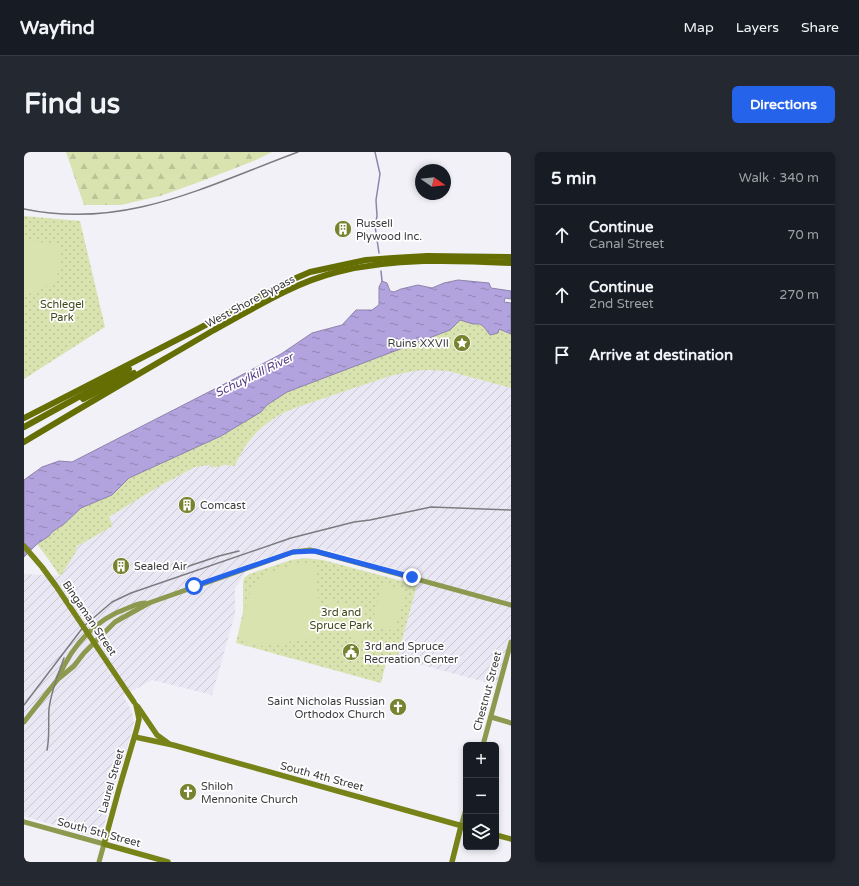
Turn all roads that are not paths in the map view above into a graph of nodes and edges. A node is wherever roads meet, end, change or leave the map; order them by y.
1 (511, 257) edge
2 (428, 258) junction
3 (511, 263) edge
4 (196, 330) junction
5 (188, 346) junction
6 (24, 418) edge
7 (24, 427) edge
8 (24, 431) edge
9 (24, 442) edge
10 (24, 546) edge
11 (149, 603) junction
12 (511, 605) edge
13 (511, 642) edge
14 (58, 679) junction
15 (135, 703) junction
16 (491, 717) junction
17 (24, 722) edge
18 (511, 723) edge
19 (135, 737) junction
20 (484, 742) edge
21 (173, 745) junction
22 (24, 822) edge
23 (463, 826) edge
24 (463, 829) edge
25 (499, 836) edge
26 (511, 839) edge
27 (104, 844) junction
28 (99, 862) edge
29 (168, 862) edge
30 (452, 862) edge

1 - 2 highway, West Shore Bypass
2 - 3 highway, West Shore Bypass
2 - 4 highway, West Shore Bypass
2 - 5 highway, West Shore Bypass
4 - 6 highway, West Shore Bypass
4 - 7 highway
5 - 8 highway
5 - 9 highway, West Shore Bypass
10 - 15 main road, Bingaman Street, bridge
11 - 12 street
11 - 14 street
11 - 14 street
13 - 16 street, Chestnut Street
14 - 17 street
15 - 19 main road, Laurel Street
15 - 21 main road, South 4th Street
16 - 18 street
16 - 20 street, Chestnut Street
19 - 21 main road, South 4th Street
19 - 27 main road, Laurel Street
21 - 23 main road, South 4th Street
22 - 27 street, South 5th Street
24 - 30 main road
25 - 26 main road
27 - 28 street, Laurel Street
27 - 29 main road, South 5th Street

